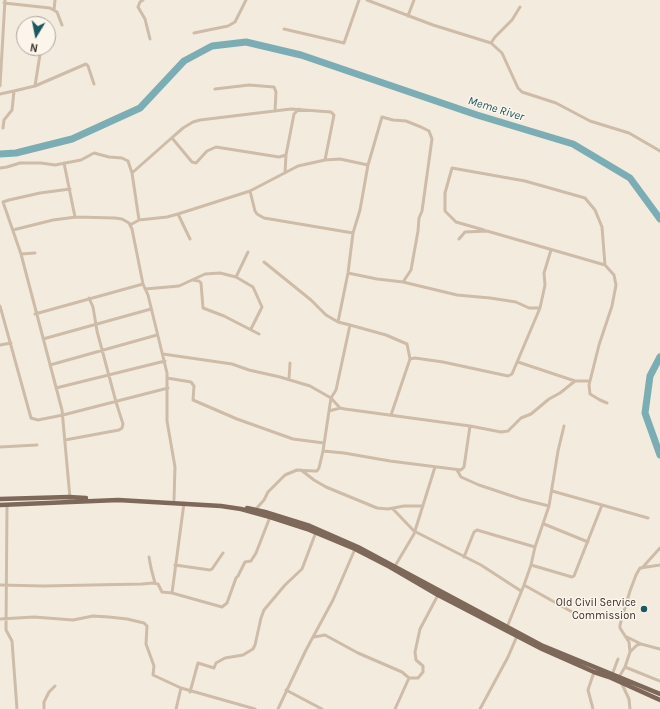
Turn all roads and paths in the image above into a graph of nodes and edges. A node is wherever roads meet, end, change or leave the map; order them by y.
1 (55, 0) edge
2 (143, 0) edge
3 (246, 0) edge
4 (359, 0) edge
5 (367, 0) edge
6 (414, 0) edge
7 (4, 1) edge
8 (520, 7) dead end
9 (54, 10) junction
10 (408, 16) junction
11 (62, 25) dead end
12 (284, 29) dead end
13 (194, 33) dead end
14 (150, 39) dead end
15 (491, 43) junction
16 (40, 56) edge
17 (94, 84) dead end
18 (0, 86) edge
19 (35, 86) junction
20 (215, 89) dead end
21 (14, 91) junction
22 (0, 94) edge
23 (291, 109) junction
24 (299, 109) junction
25 (275, 111) junction
26 (294, 114) junction
27 (3, 128) dead end
28 (172, 138) junction
29 (660, 151) edge
30 (286, 155) junction
31 (325, 160) junction
32 (64, 163) junction
33 (368, 165) junction
34 (0, 168) edge
35 (132, 173) junction
36 (285, 173) junction
37 (70, 189) junction
38 (250, 191) junction
39 (178, 214) junction
40 (74, 217) junction
41 (139, 220) junction
42 (130, 225) junction
43 (13, 230) junction
44 (487, 231) junction
45 (353, 233) junction
46 (190, 239) dead end
47 (459, 239) dead end
48 (551, 250) junction
49 (248, 252) dead end
50 (35, 253) dead end
51 (21, 254) junction
52 (264, 262) dead end
53 (605, 265) junction
54 (348, 274) junction
55 (236, 277) junction
56 (192, 280) junction
57 (403, 282) junction
58 (143, 284) junction
59 (145, 289) junction
60 (89, 298) junction
61 (0, 306) edge
62 (540, 308) junction
63 (151, 309) junction
64 (36, 314) junction
65 (338, 322) junction
66 (96, 324) junction
67 (350, 325) junction
68 (251, 329) junction
69 (259, 334) dead end
70 (157, 335) junction
71 (43, 340) junction
72 (11, 343) junction
73 (0, 345) edge
74 (102, 349) junction
75 (163, 354) junction
76 (410, 359) junction
77 (165, 361) junction
78 (518, 362) junction
79 (290, 363) dead end
80 (50, 365) junction
81 (109, 374) junction
82 (168, 378) junction
83 (289, 379) junction
84 (575, 381) junction
85 (589, 381) junction
86 (56, 388) junction
87 (168, 388) junction
88 (332, 398) junction
89 (116, 402) junction
90 (607, 403) dead end
91 (340, 408) junction
92 (328, 412) junction
93 (63, 415) junction
94 (392, 415) junction
95 (470, 426) junction
96 (564, 426) dead end
97 (65, 440) junction
98 (324, 443) junction
99 (36, 445) dead end
100 (0, 447) edge
101 (323, 451) junction
102 (435, 467) junction
103 (300, 470) junction
104 (457, 470) junction
105 (552, 491) junction
106 (0, 499) edge
107 (70, 499) junction
108 (174, 500) junction
109 (184, 503) junction
110 (0, 505) edge
111 (7, 505) junction
112 (423, 506) junction
113 (549, 506) junction
114 (602, 506) junction
115 (392, 508) junction
116 (255, 510) junction
117 (270, 517) junction
118 (648, 518) dead end
119 (544, 524) junction
120 (414, 531) junction
121 (316, 532) junction
122 (588, 542) junction
123 (535, 547) junction
124 (660, 548) edge
125 (355, 549) junction
126 (223, 553) dead end
127 (149, 557) dead end
128 (464, 557) junction
129 (175, 565) junction
130 (531, 565) junction
131 (660, 565) edge
132 (395, 566) junction
133 (642, 568) junction
134 (155, 583) junction
135 (0, 585) edge
136 (7, 585) junction
137 (524, 585) junction
138 (521, 591) junction
139 (172, 593) junction
140 (438, 595) junction
141 (574, 613) dead end
142 (7, 617) junction
143 (0, 619) edge
144 (506, 627) junction
145 (517, 636) junction
146 (314, 637) junction
147 (626, 637) junction
148 (642, 644) junction
149 (660, 649) edge
150 (630, 652) junction
151 (618, 659) dead end
152 (625, 667) junction
153 (594, 672) junction
154 (612, 675) junction
155 (619, 677) junction
156 (409, 678) junction
157 (660, 681) edge
158 (621, 682) junction
159 (55, 686) dead end
160 (181, 688) junction
161 (286, 690) junction
162 (190, 692) junction
163 (660, 694) edge
164 (660, 700) edge
165 (17, 709) edge
166 (44, 709) edge
167 (176, 709) edge
168 (255, 709) edge
169 (278, 709) edge
170 (322, 709) edge
171 (395, 709) edge
172 (480, 709) edge
173 (593, 709) edge
174 (630, 709) edge

1 - 9 street
2 - 14 street
3 - 13 street
4 - 12 street
5 - 10 street
6 - 10 street
7 - 9 street
7 - 18 street
8 - 15 street
9 - 11 street
10 - 15 street
15 - 29 street
16 - 19 street
17 - 19 street
19 - 21 street
20 - 25 street
21 - 22 street
21 - 27 street
23 - 24 street
23 - 25 street
23 - 26 street
24 - 26 street
24 - 31 street
25 - 28 street
26 - 30 street
28 - 30 street
28 - 35 street
30 - 36 street
31 - 33 street
31 - 36 street
32 - 34 street
32 - 35 street
32 - 37 street
33 - 45 street
33 - 57 street
35 - 41 street
36 - 38 street
37 - 40 street
37 - 43 street
38 - 39 street
38 - 45 street
39 - 41 street
39 - 46 street
40 - 42 street
40 - 43 street
41 - 42 street
42 - 58 street
43 - 51 street
44 - 47 street
44 - 48 street
44 - 53 street
45 - 54 street
48 - 53 street
48 - 62 street
49 - 55 street
50 - 51 street
51 - 64 street
52 - 65 street
53 - 85 street
54 - 57 street
54 - 65 street
55 - 56 street
55 - 68 street
56 - 59 street
56 - 68 street
57 - 62 street
58 - 59 street
58 - 60 street
59 - 63 street
60 - 64 street
60 - 66 street
61 - 72 street
62 - 78 street
63 - 66 street
63 - 70 street
64 - 71 street
65 - 67 street
66 - 71 street
66 - 74 street
67 - 76 street
67 - 88 street
68 - 69 street
70 - 74 street
70 - 75 street
71 - 80 street
72 - 73 street
72 - 93 street
74 - 80 street
74 - 81 street
75 - 77 street
75 - 83 street
76 - 78 street
76 - 94 street
77 - 81 street
77 - 82 street
78 - 84 street
79 - 83 street
80 - 86 street
81 - 86 street
81 - 89 street
82 - 87 street
82 - 98 street
83 - 88 street
84 - 85 street
84 - 95 street
85 - 90 street
86 - 93 street
87 - 89 street
87 - 108 street
88 - 91 street
88 - 92 street
89 - 93 street
89 - 97 street
91 - 92 street
91 - 94 street
92 - 98 street
93 - 97 street
94 - 95 street
95 - 104 street
96 - 105 street
97 - 107 street
98 - 101 street
99 - 100 street
101 - 102 street
101 - 103 street
102 - 104 street
102 - 112 street
103 - 115 street
103 - 116 street
104 - 113 street
105 - 113 street
105 - 114 street
106 - 107 main road
107 - 108 main road
107 - 109 main road
107 - 111 main road
108 - 116 main road
109 - 117 main road
109 - 129 street
110 - 111 main road
111 - 136 street
112 - 115 street
112 - 120 street
113 - 119 street
114 - 118 street
114 - 122 street
115 - 120 street
116 - 132 main road
117 - 121 main road
117 - 139 street
119 - 122 street
119 - 123 street
120 - 128 street
120 - 132 street
121 - 125 main road
121 - 162 street
122 - 130 street
123 - 128 street
123 - 130 street
124 - 133 street
125 - 140 main road
125 - 146 street
126 - 129 street
127 - 134 street
128 - 138 street
129 - 139 street
130 - 137 street
131 - 133 street
132 - 144 main road
133 - 147 street
134 - 136 street
134 - 139 street
135 - 136 street
136 - 142 street
137 - 138 street
137 - 141 street
138 - 144 street
140 - 145 main road
140 - 156 street
142 - 143 street
142 - 160 street
142 - 165 street
144 - 154 main road
145 - 153 main road
145 - 172 street
146 - 156 street
146 - 161 street
147 - 148 street
147 - 150 street
148 - 149 street
148 - 150 street
150 - 152 street
151 - 154 street
152 - 155 street
152 - 157 street
153 - 158 main road
153 - 173 street
154 - 155 main road
155 - 163 main road
156 - 171 street
158 - 164 main road
158 - 174 street
159 - 166 street
160 - 162 street
160 - 167 street
161 - 169 street
161 - 170 street
162 - 168 street

